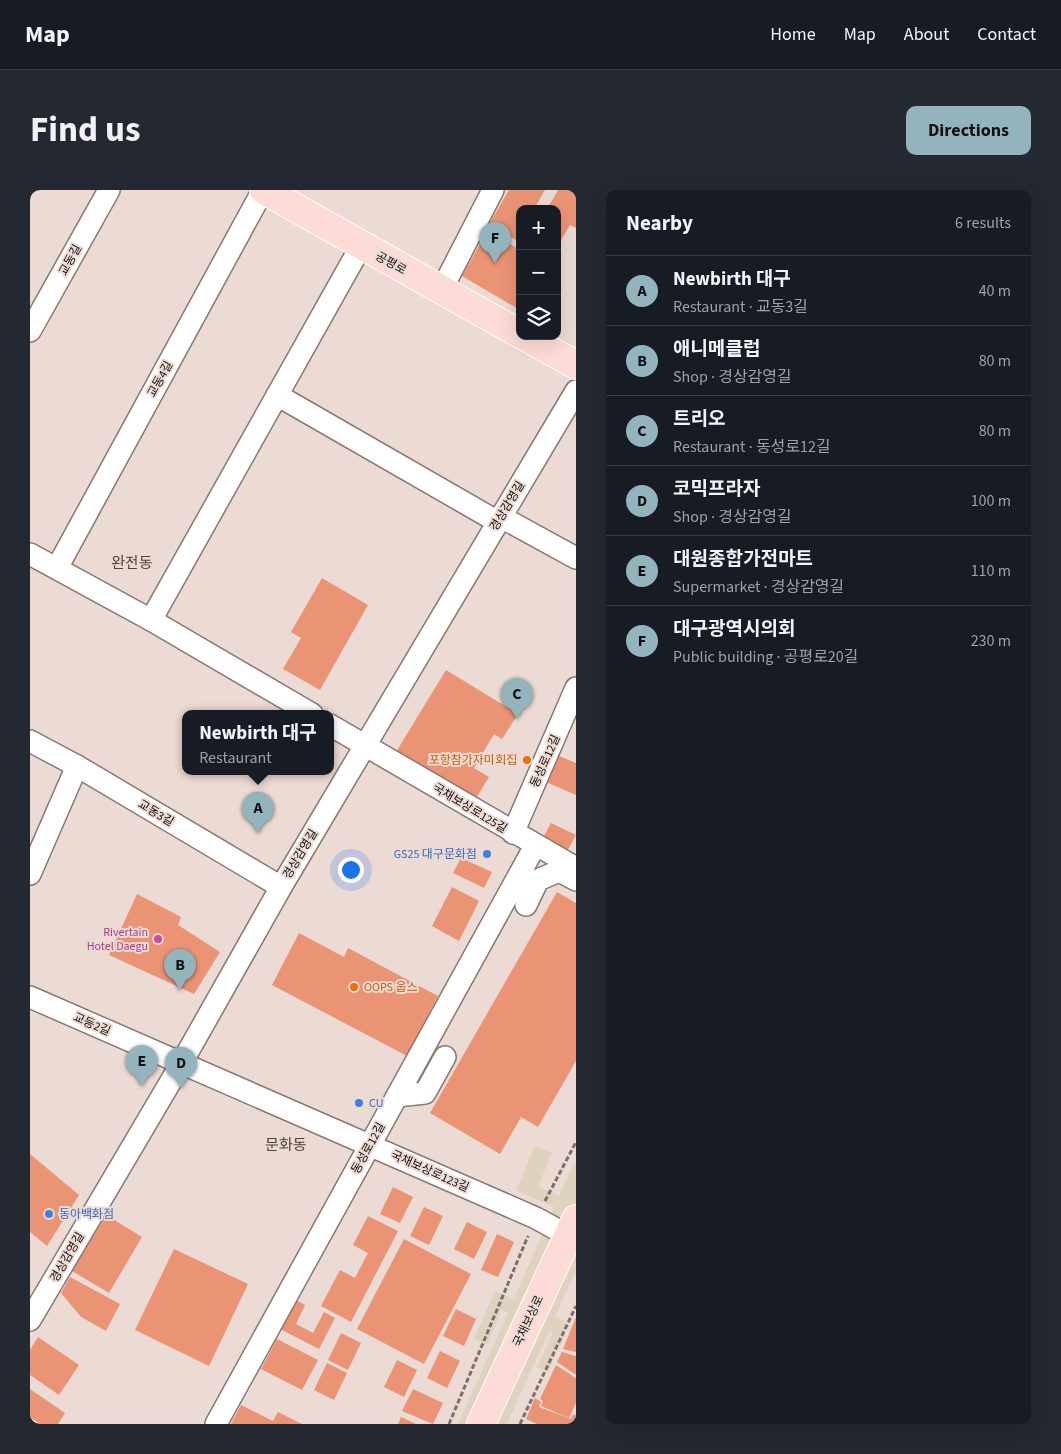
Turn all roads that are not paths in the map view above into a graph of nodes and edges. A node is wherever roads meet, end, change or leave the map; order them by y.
1 (109, 190) edge
2 (263, 190) edge
3 (493, 190) edge
4 (360, 246) junction
5 (441, 290) junction
6 (30, 330) edge
7 (516, 332) edge
8 (531, 340) edge
9 (576, 365) edge
10 (576, 391) edge
11 (277, 395) junction
12 (499, 520) junction
13 (30, 554) edge
14 (576, 558) edge
15 (57, 568) junction
16 (151, 620) junction
17 (576, 688) edge
18 (305, 710) edge
19 (334, 727) edge
20 (30, 741) edge
21 (365, 745) junction
22 (77, 766) junction
23 (513, 833) junction
24 (535, 846) junction
25 (576, 868) edge
26 (30, 874) edge
27 (576, 880) edge
28 (281, 887) junction
29 (526, 905) dead end
30 (30, 997) edge
31 (445, 1058) dead end
32 (181, 1064) junction
33 (397, 1096) junction
34 (370, 1144) junction
35 (573, 1231) edge
36 (30, 1320) edge
37 (216, 1424) edge
38 (481, 1424) edge

1 - 6 street, 교동길
2 - 4 main road, 공평로
2 - 15 street, 교동4길
3 - 5 street
4 - 5 main road, 공평로
4 - 11 street
5 - 7 main road, 공평로
8 - 9 main road
10 - 12 street, 경상감영길
11 - 12 street
11 - 16 street
12 - 14 street
12 - 21 street, 경상감영길
13 - 15 street
15 - 16 street
16 - 18 street
17 - 23 street, 동성로12길
19 - 21 street
20 - 22 street, 교동3길
21 - 23 street, 국채보상로125길
21 - 28 street, 경상감영길
22 - 26 street
22 - 28 street, 교동3길
23 - 24 street, 국채보상로125길
24 - 25 street, 국채보상로125길
24 - 33 street, 동성로12길
27 - 29 street
28 - 32 street, 경상감영길
30 - 32 street, 교동2길
31 - 33 street
32 - 34 street, 국채보상로123길
32 - 36 street, 경상감영길
33 - 34 street, 동성로12길
34 - 35 street, 국채보상로123길
34 - 37 street, 동성로12길
35 - 38 main road, 국채보상로

